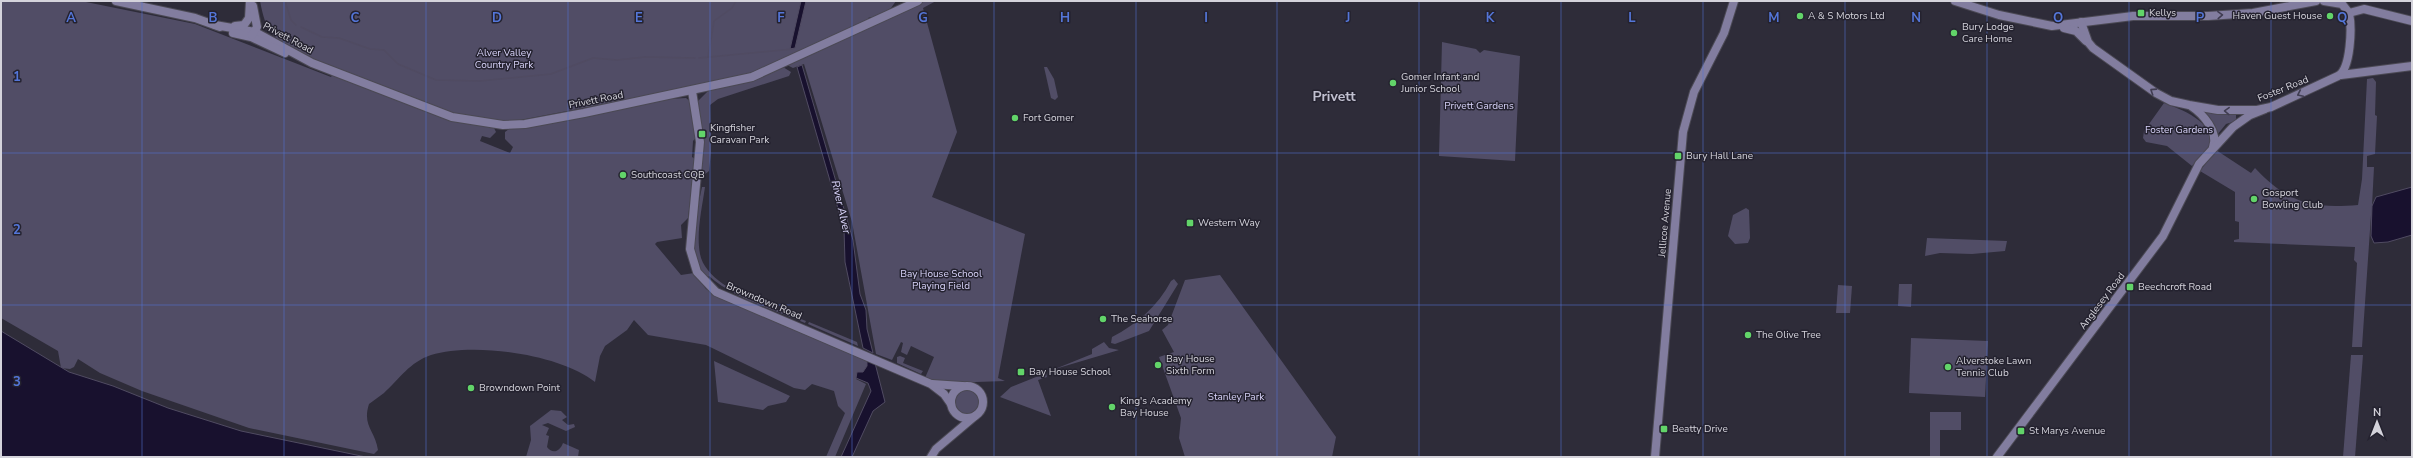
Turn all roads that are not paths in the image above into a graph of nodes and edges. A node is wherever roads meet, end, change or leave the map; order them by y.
1 (116, 1) edge
2 (251, 1) edge
3 (255, 1) edge
4 (899, 1) edge
5 (1734, 1) edge
6 (1955, 1) edge
7 (2316, 1) edge
8 (2324, 1) edge
9 (911, 2) edge
10 (2349, 13) junction
11 (249, 14) junction
12 (195, 18) junction
13 (879, 20) junction
14 (2097, 20) junction
15 (2412, 21) edge
16 (2081, 22) junction
17 (2052, 26) junction
18 (253, 35) junction
19 (266, 37) junction
20 (2091, 46) junction
21 (2348, 55) junction
22 (312, 63) junction
23 (2412, 66) edge
24 (2365, 73) junction
25 (2338, 76) junction
26 (692, 91) junction
27 (2189, 105) junction
28 (2265, 109) junction
29 (2212, 149) junction
30 (931, 384) junction
31 (962, 386) junction
32 (951, 404) junction
33 (956, 413) junction
34 (975, 416) junction
35 (956, 433) junction
36 (931, 457) edge
37 (1655, 457) edge
38 (1997, 457) edge

1 - 12 street
2 - 11 street
2 - 18 street
3 - 19 street
4 - 13 street, Privett Road
5 - 37 street, Jellicoe Avenue
6 - 17 street, Foster Road
14 -> 7 street
8 - 10 street
9 - 13 street, Privett Road
10 - 15 street
10 - 21 street
11 - 12 street
11 - 18 street
12 - 18 street
13 - 26 street, Privett Road
14 - 16 street
14 - 20 street
16 - 17 street
16 - 20 street
17 - 20 street, Foster Road
18 - 19 street, Privett Road
18 - 22 street, Privett Road
19 - 22 street, Privett Road
27 -> 20 street, Foster Road
21 - 24 street
21 - 25 street
22 - 26 street, Privett Road
23 - 24 street, Foster Road
24 - 25 street, Foster Road
25 -> 28 street, Foster Road
26 - 30 street, Browndown Road
28 -> 27 street, Foster Road
27 - 29 street
28 - 29 street, Anglesey Road
29 - 38 street, Anglesey Road
30 - 31 street, Browndown Road
30 - 32 street, Browndown Road
31 - 32 street
31 - 34 street
32 - 33 street
33 - 34 street
33 - 35 street
34 - 35 street
35 - 36 street

